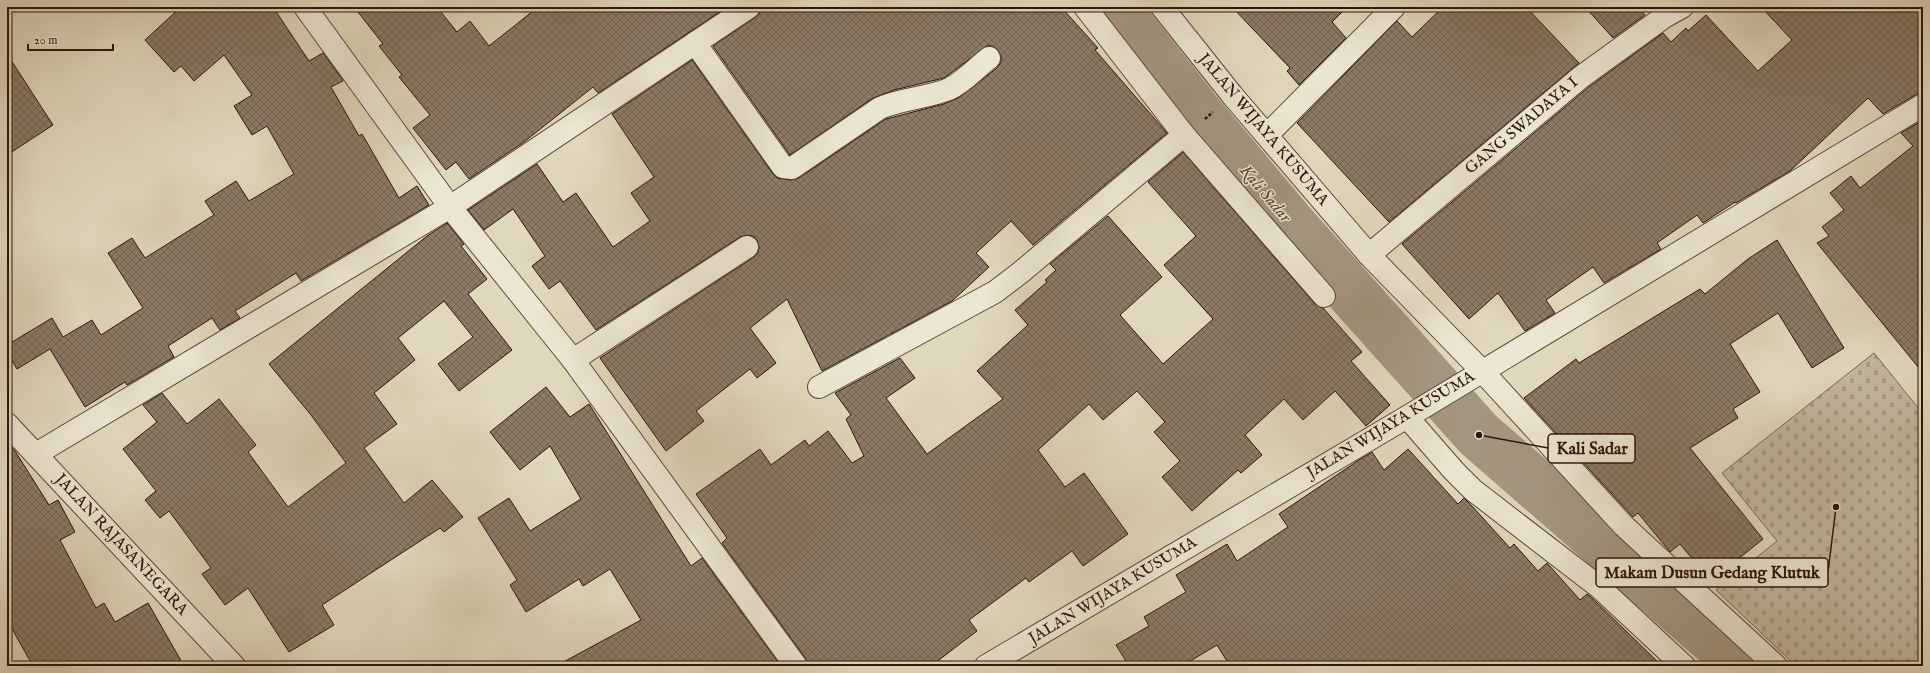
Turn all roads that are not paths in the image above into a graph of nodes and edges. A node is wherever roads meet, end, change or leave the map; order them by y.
1 (305, 7) edge
2 (748, 7) edge
3 (1084, 7) edge
4 (1162, 7) edge
5 (1394, 7) edge
6 (1682, 7) edge
7 (695, 43) junction
8 (989, 58) dead end
9 (1923, 105) edge
10 (1267, 135) junction
11 (1184, 136) junction
12 (450, 207) junction
13 (747, 247) dead end
14 (1369, 255) junction
15 (1324, 296) dead end
16 (573, 360) junction
17 (1477, 374) junction
18 (819, 387) dead end
19 (1407, 417) junction
20 (7, 425) edge
21 (36, 454) junction
22 (234, 666) edge
23 (796, 666) edge
24 (986, 666) edge
25 (1684, 666) edge
26 (1776, 666) edge

1 - 12 street
2 - 7 street
3 - 11 street
4 - 10 street, JALAN WIJAYA KUSUMA
5 - 10 street
6 - 14 street, GANG SWADAYA I
7 - 8 street
7 - 12 street
9 - 17 street
10 - 14 street, JALAN WIJAYA KUSUMA
11 - 15 street
11 - 18 street
12 - 16 street
12 - 21 street
13 - 16 street
14 - 17 street, JALAN WIJAYA KUSUMA
16 - 23 street
17 - 19 street, JALAN WIJAYA KUSUMA
17 - 26 street
19 - 24 street, JALAN WIJAYA KUSUMA
19 - 25 street
20 - 21 street, JALAN RAJASANEGARA
21 - 22 street, JALAN RAJASANEGARA

